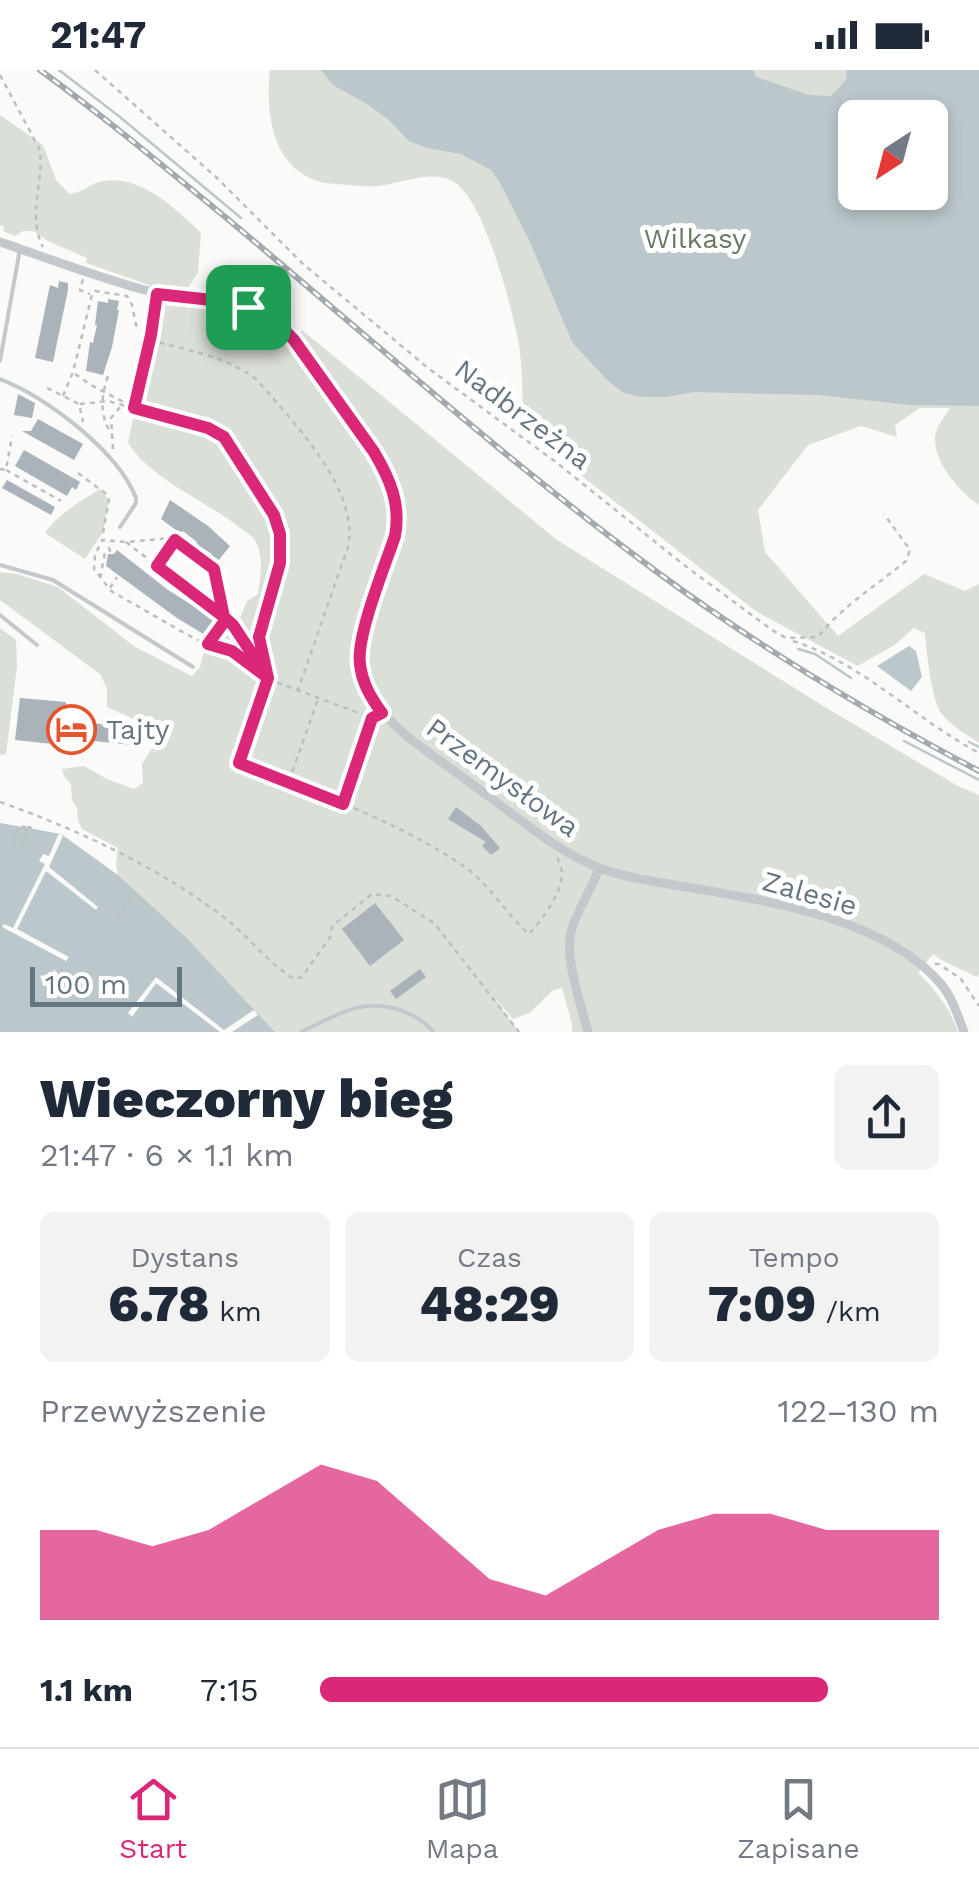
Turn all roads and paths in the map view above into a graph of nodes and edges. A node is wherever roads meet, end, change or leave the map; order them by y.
1 (95, 70) edge
2 (0, 75) edge
3 (0, 242) edge
4 (20, 249) junction
5 (52, 260) junction
6 (80, 290) dead end
7 (157, 294) junction
8 (92, 295) junction
9 (88, 308) junction
10 (95, 308) dead end
11 (85, 322) junction
12 (95, 324) dead end
13 (150, 337) junction
14 (80, 343) junction
15 (90, 344) dead end
16 (0, 361) edge
17 (76, 361) junction
18 (85, 362) dead end
19 (73, 372) junction
20 (108, 376) dead end
21 (0, 379) edge
22 (103, 391) junction
23 (63, 396) dead end
24 (102, 402) junction
25 (79, 404) dead end
26 (123, 405) junction
27 (134, 408) junction
28 (112, 434) junction
29 (12, 436) dead end
30 (113, 449) dead end
31 (0, 470) edge
32 (6, 470) junction
33 (78, 473) dead end
34 (60, 502) dead end
35 (884, 514) dead end
36 (120, 527) dead end
37 (104, 540) junction
38 (175, 540) junction
39 (126, 542) junction
40 (0, 566) edge
41 (157, 566) junction
42 (118, 577) dead end
43 (100, 578) junction
44 (109, 589) junction
45 (136, 592) dead end
46 (129, 601) junction
47 (154, 606) dead end
48 (150, 612) junction
49 (0, 615) edge
50 (224, 617) junction
51 (194, 630) dead end
52 (190, 636) junction
53 (786, 638) junction
54 (208, 644) junction
55 (36, 645) dead end
56 (192, 667) dead end
57 (268, 678) junction
58 (298, 690) junction
59 (319, 698) junction
60 (382, 713) junction
61 (372, 718) junction
62 (979, 753) edge
63 (288, 782) junction
64 (0, 802) edge
65 (343, 804) junction
66 (28, 827) junction
67 (14, 842) dead end
68 (552, 843) junction
69 (23, 844) dead end
70 (32, 846) dead end
71 (599, 868) junction
72 (136, 892) dead end
73 (118, 918) dead end
74 (924, 968) junction
75 (979, 1006) edge
76 (300, 1032) edge
77 (433, 1032) edge
78 (519, 1032) edge
79 (588, 1032) edge
80 (964, 1032) edge

1 - 53 path, Nadbrzeżna
2 - 5 path
3 - 4 street, Przemysłowa
4 - 5 street, Przemysłowa
4 - 16 lane
5 - 7 street, Przemysłowa
6 - 8 path
7 - 13 path
7 - 60 street, Przemysłowa
8 - 9 path
8 - 13 path
9 - 10 path
9 - 11 path
11 - 12 path
11 - 14 path
13 - 27 path
13 - 58 path
14 - 15 path
14 - 17 path
17 - 18 path
17 - 19 path
19 - 22 path
19 - 23 path
20 - 22 path
21 - 36 lane
22 - 24 path
22 - 27 path
24 - 25 path
24 - 26 path
24 - 28 path
26 - 27 path
26 - 28 path
27 - 57 path
28 - 30 path
29 - 32 path
31 - 32 path
32 - 34 path
33 - 37 path
35 - 53 path
37 - 39 path
37 - 43 path
37 - 43 path
38 - 39 path
38 - 41 path
38 - 50 path
39 - 41 path
40 - 56 lane
41 - 50 path
42 - 44 path
43 - 44 path
44 - 46 path
45 - 46 path
46 - 48 path
47 - 48 path
48 - 52 path
49 - 55 lane
50 - 54 path
50 - 57 path
51 - 52 path
52 - 54 path
53 - 62 path, Nadbrzeżna
54 - 57 path
57 - 58 path
57 - 63 path
58 - 59 path
59 - 61 path
59 - 63 path
60 - 61 path
60 - 68 street, Przemysłowa
61 - 65 path
63 - 65 path
64 - 78 path
65 - 68 path
66 - 67 path
66 - 69 path
66 - 70 path
68 - 71 street, Przemysłowa
71 - 74 street, Zalesie
71 - 79 street
72 - 73 path
74 - 75 path
74 - 80 street, Zalesie
76 - 77 lane

